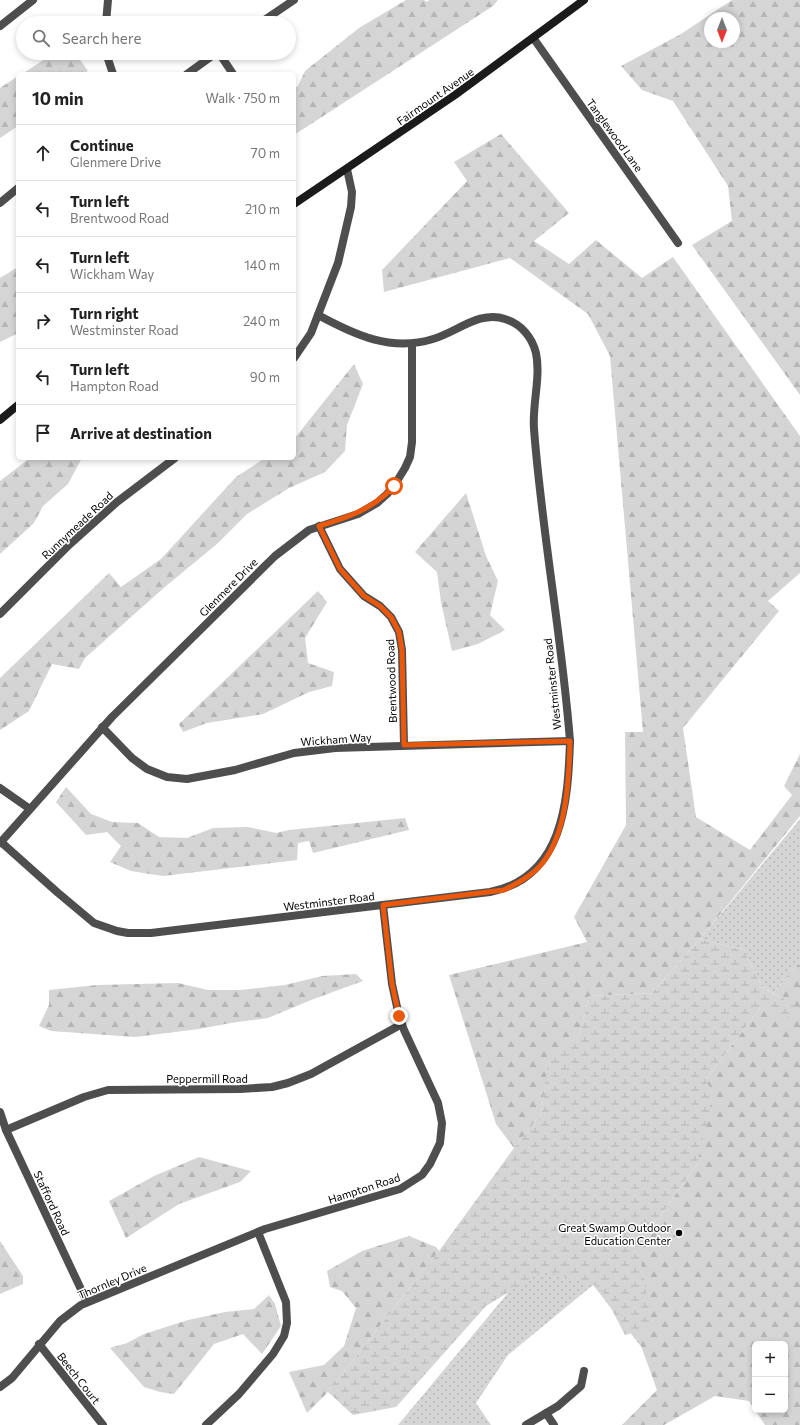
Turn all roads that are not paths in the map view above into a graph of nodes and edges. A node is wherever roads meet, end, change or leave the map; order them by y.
1 (33, 0) edge
2 (108, 0) edge
3 (294, 0) edge
4 (584, 0) edge
5 (107, 16) edge
6 (270, 16) edge
7 (0, 26) edge
8 (534, 39) junction
9 (108, 60) edge
10 (208, 60) edge
11 (223, 60) edge
12 (112, 72) edge
13 (191, 72) edge
14 (232, 72) edge
15 (347, 169) junction
16 (16, 190) edge
17 (296, 203) edge
18 (0, 204) edge
19 (678, 243) dead end
20 (318, 315) junction
21 (412, 344) junction
22 (296, 355) edge
23 (16, 407) edge
24 (0, 420) edge
25 (172, 460) edge
26 (319, 526) junction
27 (0, 614) edge
28 (102, 727) junction
29 (570, 741) junction
30 (404, 745) junction
31 (0, 788) edge
32 (30, 809) junction
33 (0, 843) edge
34 (383, 905) junction
35 (402, 1024) junction
36 (0, 1112) edge
37 (6, 1130) junction
38 (258, 1232) junction
39 (87, 1302) junction
40 (39, 1344) junction
41 (584, 1371) dead end
42 (0, 1387) edge
43 (546, 1413) junction
44 (102, 1425) edge
45 (206, 1425) edge
46 (526, 1425) edge
47 (554, 1425) edge

1 - 7 street
2 - 5 street
3 - 6 street
4 - 8 main road, Fairmount Avenue
8 - 15 main road, Fairmount Avenue
8 - 19 street, Tanglewood Lane
9 - 12 street
10 - 13 street
11 - 14 street
15 - 17 main road, Fairmount Avenue
15 - 20 street
16 - 18 street
20 - 21 street, Westminster Road
20 - 22 street
21 - 26 street, Glenmere Drive
21 - 29 street, Westminster Road
23 - 24 main road
25 - 27 street, Runnymeade Road
26 - 28 street, Glenmere Drive
26 - 30 street, Brentwood Road
28 - 30 street, Wickham Way
28 - 32 street, Glenmere Drive
29 - 30 street, Wickham Way
29 - 34 street, Westminster Road
31 - 32 street
32 - 33 street, Glenmere Drive
33 - 34 street, Westminster Road
34 - 35 street, Hampton Road
35 - 37 street, Peppermill Road
35 - 38 street, Hampton Road
36 - 37 street, Stafford Road
37 - 39 street, Stafford Road
38 - 39 street, Thornley Drive
38 - 45 street
39 - 40 street, Thornley Drive
40 - 42 street, Thornley Drive
40 - 44 street, Beech Court
41 - 43 street
43 - 46 street
43 - 47 street

